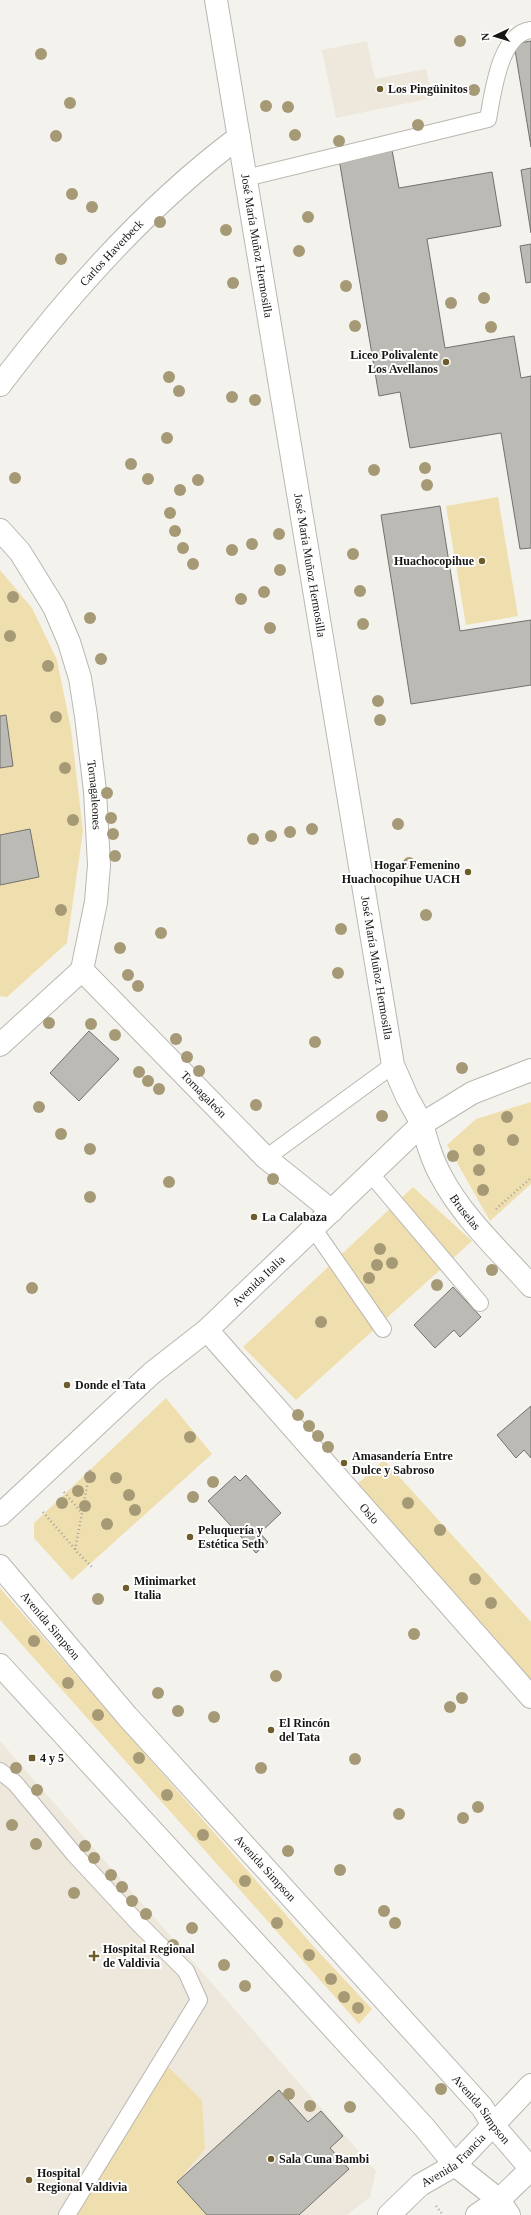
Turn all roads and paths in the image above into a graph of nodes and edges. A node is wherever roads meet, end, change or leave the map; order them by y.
1 (216, 0) edge
2 (531, 30) edge
3 (239, 137) junction
4 (246, 178) junction
5 (0, 385) edge
6 (0, 530) edge
7 (82, 970) junction
8 (0, 1045) edge
9 (393, 1065) junction
10 (531, 1070) edge
11 (422, 1124) junction
12 (266, 1158) junction
13 (370, 1173) junction
14 (531, 1178) edge
15 (332, 1211) junction
16 (476, 1226) junction
17 (313, 1228) junction
18 (531, 1286) edge
19 (480, 1303) dead end
20 (383, 1328) dead end
21 (207, 1330) junction
22 (91, 1463) dead end
23 (59, 1486) dead end
24 (42, 1511) dead end
25 (82, 1513) junction
26 (0, 1515) edge
27 (75, 1550) junction
28 (0, 1566) edge
29 (92, 1568) dead end
30 (0, 1665) edge
31 (531, 1697) edge
32 (0, 1771) edge
33 (531, 2085) edge
34 (493, 2125) junction
35 (455, 2165) junction
36 (531, 2169) edge
37 (504, 2208) edge
38 (67, 2215) edge
39 (389, 2215) edge
40 (477, 2215) edge

1 - 3 street, José María Muñoz Hermosilla
2 - 4 lane
3 - 4 street, José María Muñoz Hermosilla
3 - 5 street, Carlos Haverbeck
4 - 9 street, José María Muñoz Hermosilla
6 - 7 street, Tornagaleones
7 - 8 street
7 - 12 street, Tornagaleón
9 - 11 street, José María Muñoz Hermosilla
9 - 12 lane
10 - 11 street, Avenida Italia
11 - 13 street, Avenida Italia
11 - 16 street, Bruselas
12 - 15 street, Tornagaleón
13 - 15 street, Avenida Italia
13 - 19 lane
14 - 16 path
15 - 17 street, Avenida Italia
16 - 18 street, Bruselas
17 - 20 lane
17 - 21 street, Avenida Italia
21 - 26 street, Avenida Italia
21 - 31 street, Oslo
22 - 25 path
23 - 25 path
24 - 27 path
25 - 27 path
27 - 29 path
28 - 34 street, Avenida Simpson
30 - 35 street
32 - 38 lane
33 - 34 street, Avenida Francia
34 - 35 street, Avenida Francia
34 - 36 street, Avenida Simpson
35 - 37 street
35 - 39 street, Avenida Francia
36 - 37 street
37 - 40 street

